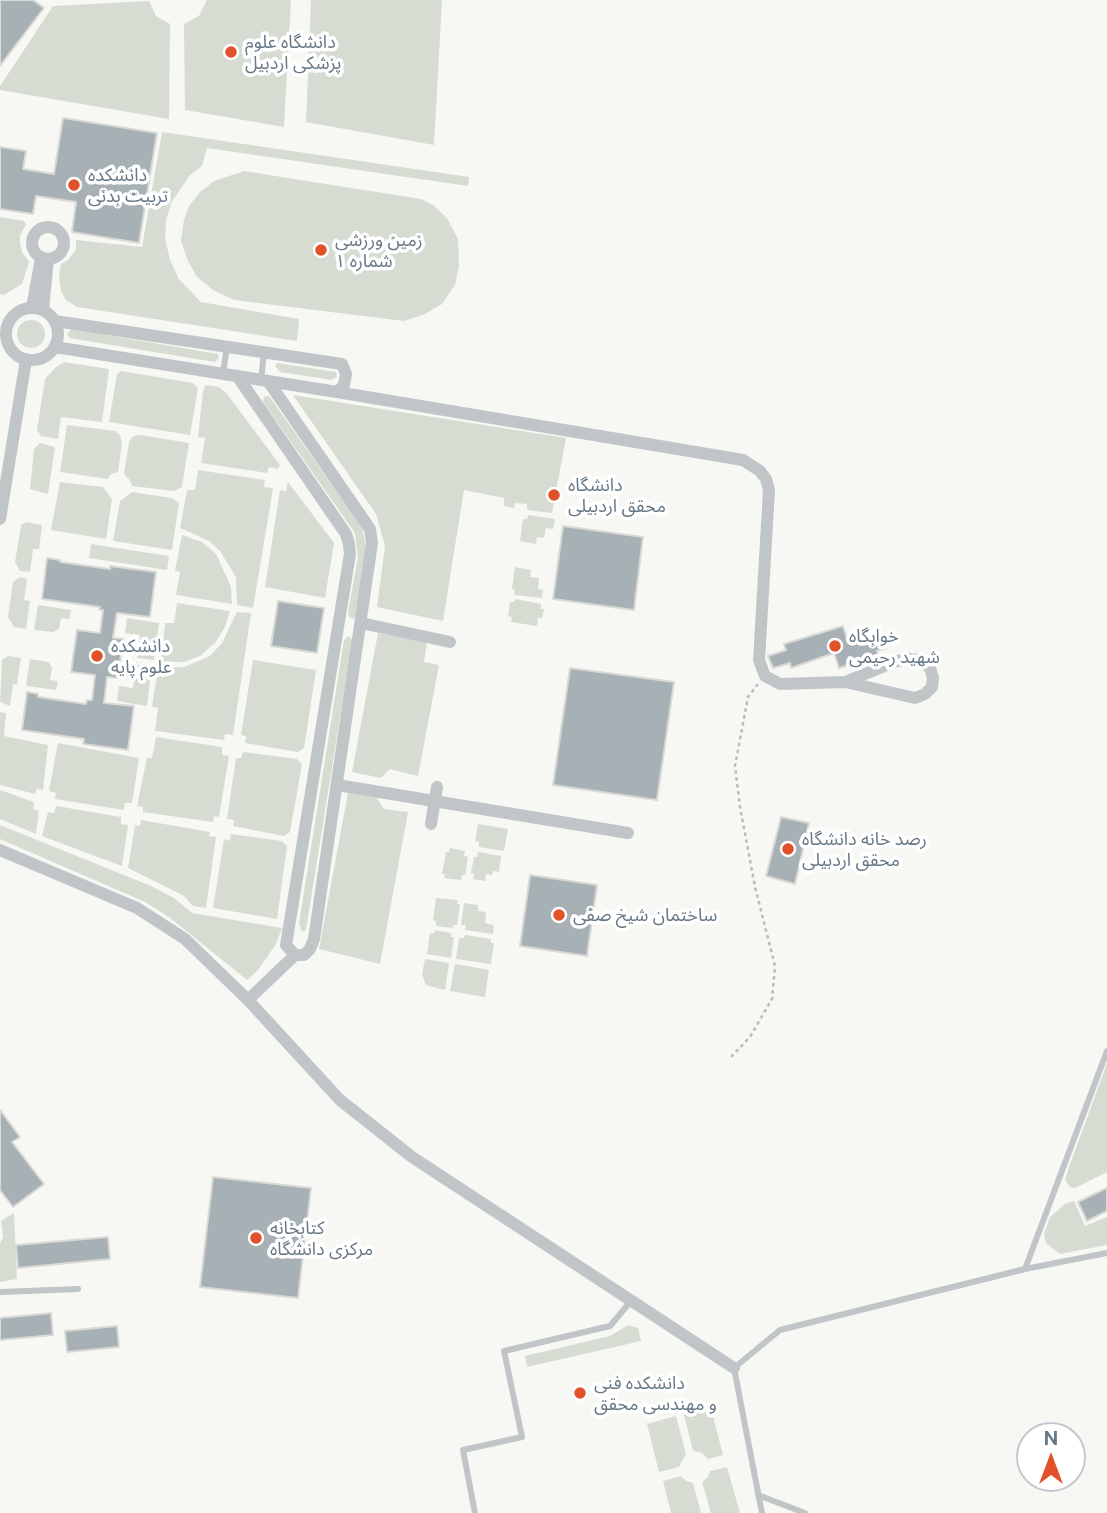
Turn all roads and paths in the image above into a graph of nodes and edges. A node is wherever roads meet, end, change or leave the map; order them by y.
1 (45, 259) dead end
2 (38, 309) junction
3 (0, 313) edge
4 (14, 314) junction
5 (55, 321) junction
6 (3, 339) edge
7 (227, 346) junction
8 (55, 347) junction
9 (264, 352) junction
10 (26, 359) junction
11 (223, 375) junction
12 (238, 377) junction
13 (265, 381) junction
14 (337, 391) junction
15 (1, 511) edge
16 (362, 623) junction
17 (450, 642) dead end
18 (765, 676) junction
19 (845, 682) junction
20 (337, 785) junction
21 (437, 787) dead end
22 (434, 801) junction
23 (431, 824) dead end
24 (628, 833) dead end
25 (0, 850) edge
26 (295, 955) junction
27 (248, 1000) junction
28 (1107, 1051) edge
29 (732, 1057) dead end
30 (1107, 1253) edge
31 (1025, 1269) junction
32 (78, 1289) dead end
33 (0, 1292) edge
34 (631, 1301) junction
35 (734, 1368) junction
36 (758, 1495) junction
37 (474, 1513) edge
38 (762, 1513) edge
39 (805, 1513) edge

1 - 2 street
2 - 4 street
2 - 5 street
3 - 4 street
4 - 6 street
5 - 7 street
5 - 8 street
6 - 10 street
7 - 9 street
7 - 11 lane
8 - 10 street
8 - 11 street
9 - 13 lane
9 - 14 street
10 - 15 street
11 - 12 street
12 - 13 street
12 - 26 street
13 - 14 street
13 - 16 street
14 - 18 street
16 - 17 street
16 - 20 street
18 - 19 street
18 - 29 path
19 - 19 street
20 - 22 street
20 - 26 street
21 - 22 street
22 - 23 street
22 - 24 street
25 - 27 street
26 - 27 street
27 - 34 street
28 - 31 lane
30 - 31 lane
31 - 35 lane
32 - 33 lane
34 - 35 street
34 - 37 lane
35 - 36 lane
36 - 38 lane
36 - 39 lane

